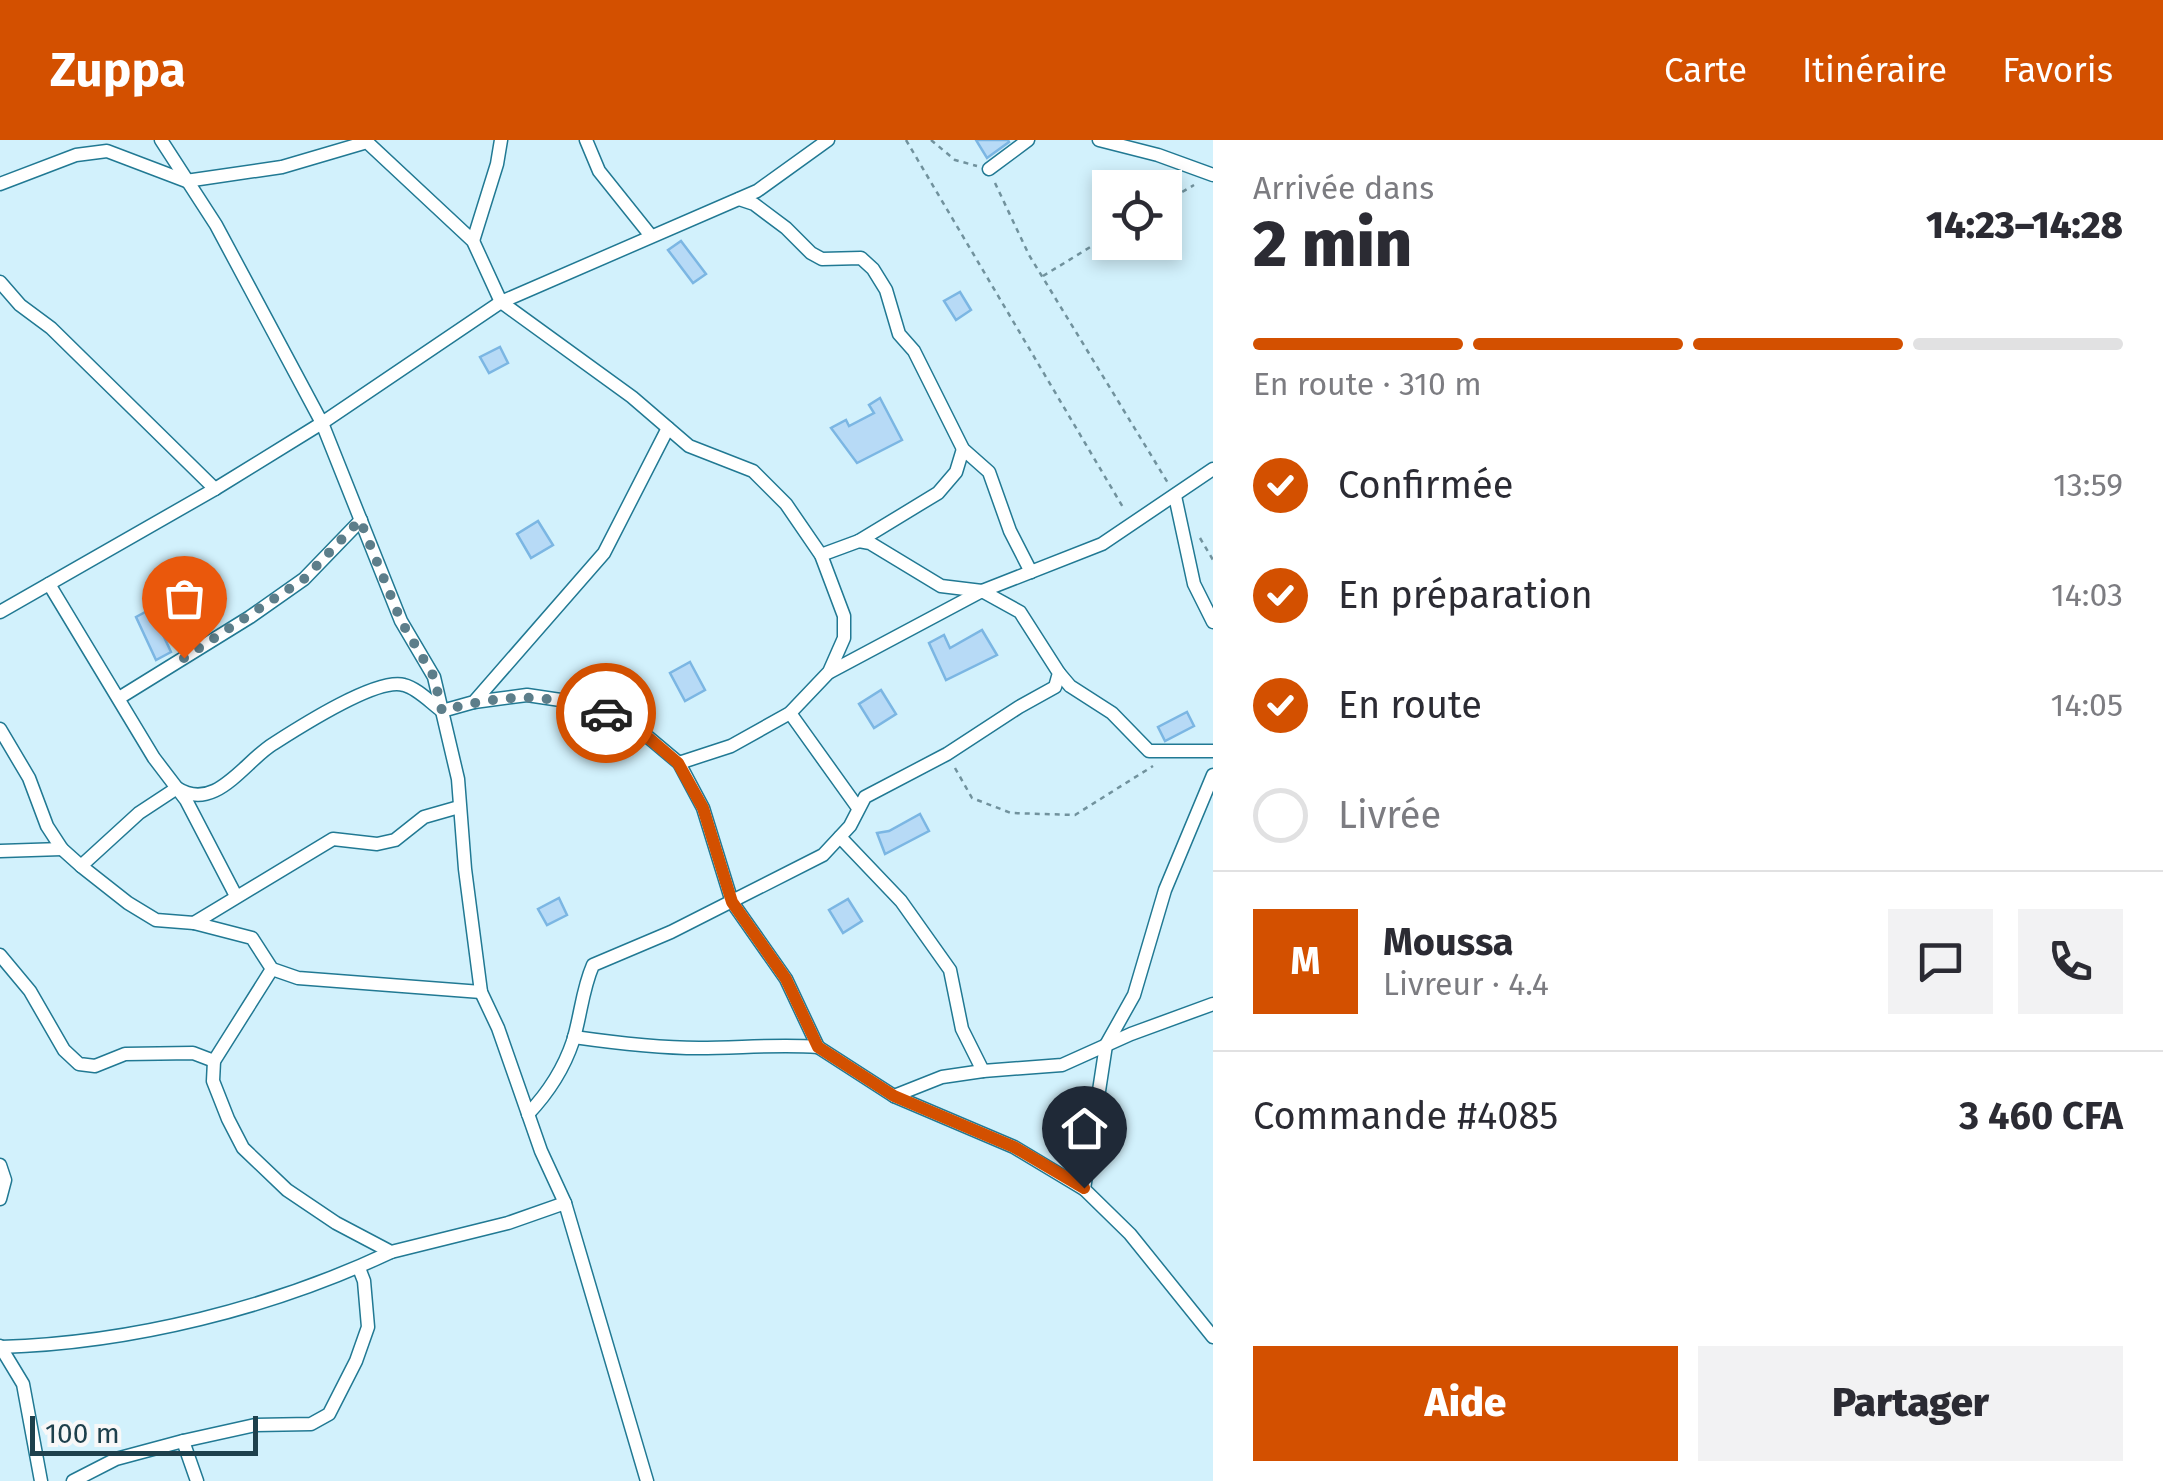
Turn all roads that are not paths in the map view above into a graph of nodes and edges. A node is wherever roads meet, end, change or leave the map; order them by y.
1 (161, 140) edge
2 (501, 140) edge
3 (586, 140) edge
4 (828, 140) edge
5 (1028, 140) edge
6 (1100, 140) edge
7 (366, 141) edge
8 (989, 169) road end
9 (1212, 175) edge
10 (186, 180) junction
11 (0, 184) edge
12 (738, 199) junction
13 (652, 236) junction
14 (473, 241) junction
15 (0, 282) edge
16 (501, 302) junction
17 (322, 423) junction
18 (668, 428) junction
19 (963, 449) junction
20 (1213, 469) edge
21 (215, 489) junction
22 (1176, 496) junction
23 (360, 520) junction
24 (859, 541) junction
25 (821, 555) junction
26 (1031, 572) junction
27 (49, 584) junction
28 (982, 591) junction
29 (0, 612) edge
30 (1213, 622) edge
31 (829, 672) junction
32 (1059, 672) junction
33 (119, 698) junction
34 (474, 702) junction
35 (442, 711) junction
36 (790, 713) junction
37 (0, 730) edge
38 (1213, 751) edge
39 (678, 763) junction
40 (1213, 775) edge
41 (177, 788) junction
42 (458, 807) junction
43 (858, 808) junction
44 (840, 837) junction
45 (62, 849) junction
46 (0, 852) edge
47 (82, 866) junction
48 (236, 896) junction
49 (732, 902) junction
50 (194, 922) junction
51 (0, 955) edge
52 (272, 969) junction
53 (481, 992) junction
54 (1213, 1004) edge
55 (574, 1037) junction
56 (1106, 1045) junction
57 (818, 1047) junction
58 (214, 1060) junction
59 (983, 1070) junction
60 (894, 1096) junction
61 (528, 1114) junction
62 (0, 1165) edge
63 (1084, 1188) junction
64 (0, 1199) edge
65 (565, 1203) junction
66 (391, 1252) junction
67 (359, 1268) junction
68 (1213, 1337) edge
69 (0, 1347) edge
70 (183, 1441) junction
71 (41, 1481) edge
72 (73, 1481) edge
73 (197, 1481) edge
74 (647, 1481) edge

1 - 10 street
2 - 14 street
3 - 13 street
4 - 12 street
5 - 8 street
6 - 9 street
7 - 10 street
7 - 14 street
10 - 11 street
10 - 17 street
12 - 13 street
12 - 19 street
13 - 16 street
14 - 16 street
15 - 21 street
16 - 17 street
16 - 18 street
17 - 21 street
17 - 23 street
18 - 25 street
18 - 34 street
19 - 24 street
19 - 26 street
20 - 22 street
21 - 27 street
22 - 26 street
22 - 30 street
23 - 33 street
23 - 35 street
24 - 25 street
24 - 28 street
25 - 31 street
26 - 28 street
27 - 29 street
27 - 33 street
28 - 31 street
28 - 32 street
31 - 36 street
32 - 38 street
32 - 43 street
33 - 41 street
34 - 35 street
34 - 39 street
35 - 41 street
35 - 42 street
36 - 39 street
36 - 43 street
37 - 45 street
39 - 49 street
40 - 56 street
41 - 47 street
41 - 48 street
42 - 48 street
42 - 53 street
43 - 44 street
44 - 49 street
44 - 59 street
45 - 46 street
45 - 47 street
47 - 50 street
48 - 50 street
49 - 55 street
49 - 57 street
50 - 52 street
51 - 58 street
52 - 53 street
52 - 58 street
53 - 61 street
54 - 56 street
55 - 57 street
55 - 61 street
56 - 59 street
56 - 63 street
57 - 60 street
58 - 66 street
59 - 60 street
60 - 63 street
61 - 65 street
62 - 64 street
63 - 68 street
65 - 66 street
65 - 74 street
66 - 67 street
67 - 69 street
67 - 70 street
69 - 71 street
70 - 72 street
70 - 73 street

